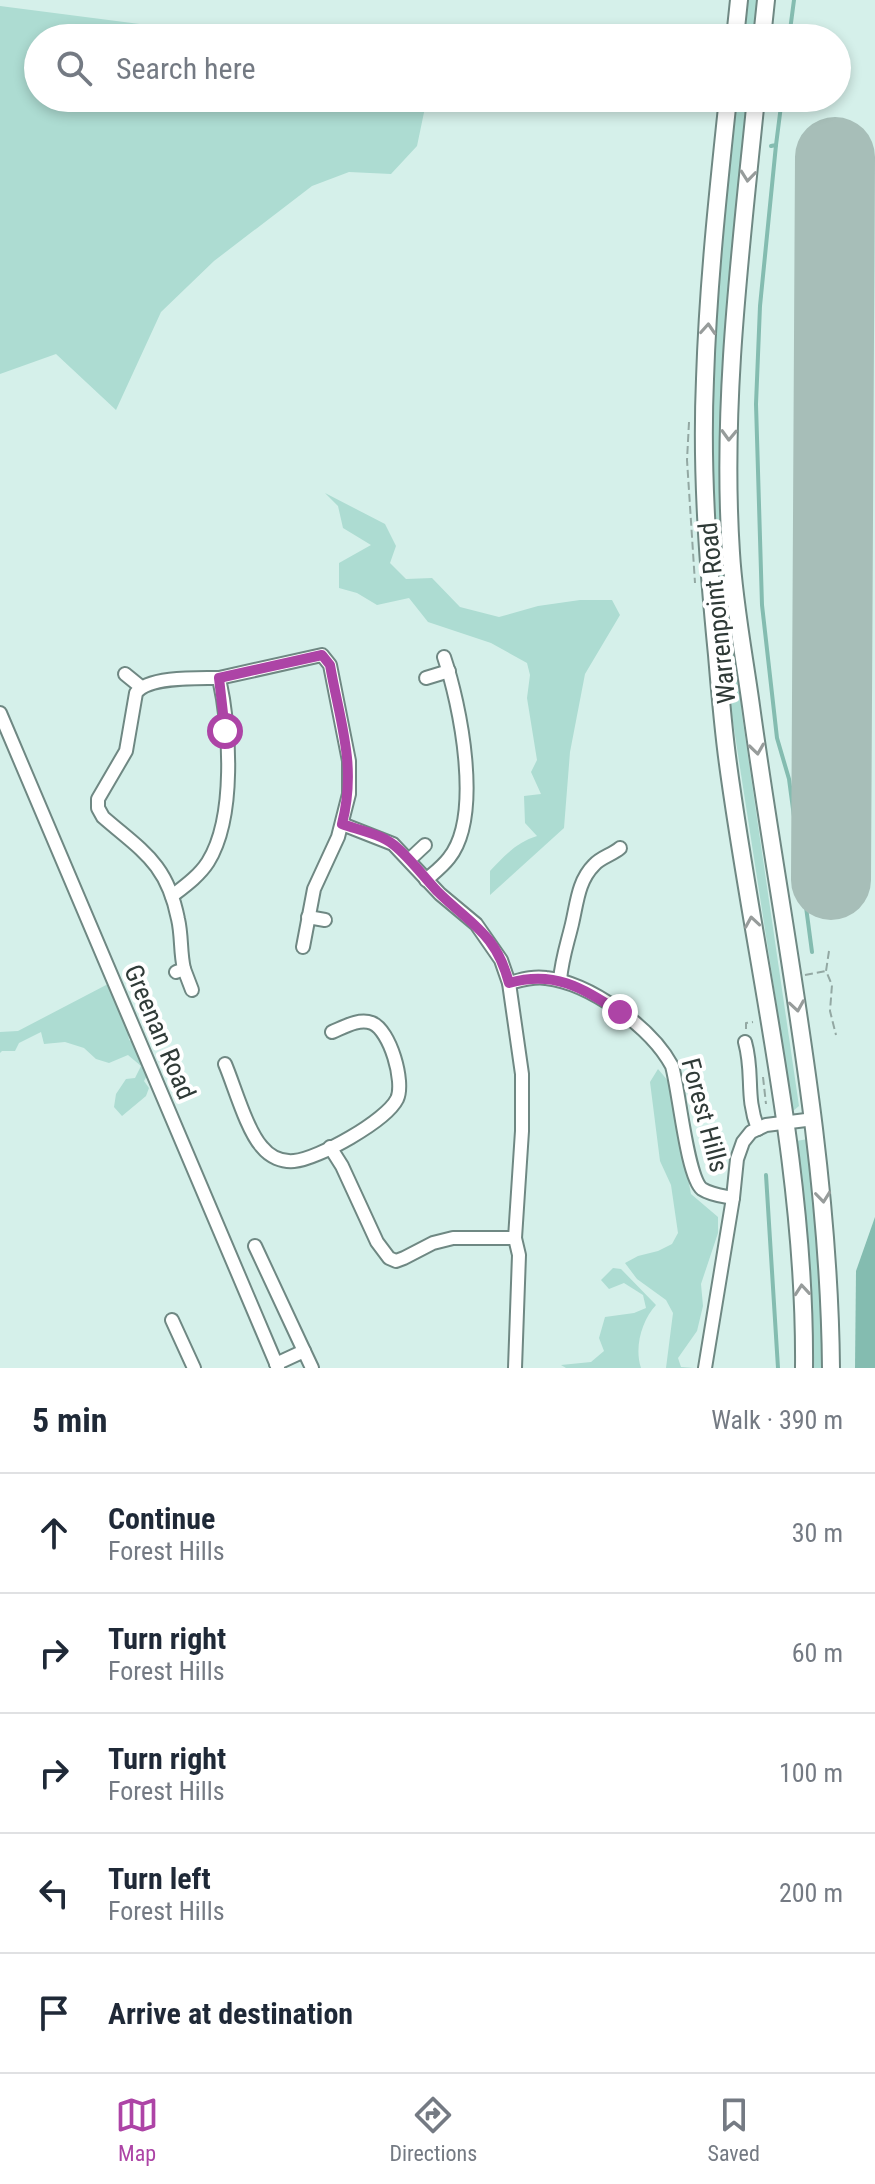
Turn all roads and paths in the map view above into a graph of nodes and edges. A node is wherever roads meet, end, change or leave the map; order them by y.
1 (739, 0) edge
2 (766, 0) edge
3 (736, 24) edge
4 (763, 24) edge
5 (727, 112) edge
6 (755, 112) edge
7 (444, 657) dead end
8 (449, 671) junction
9 (125, 674) dead end
10 (219, 678) junction
11 (426, 678) dead end
12 (141, 687) junction
13 (0, 713) edge
14 (342, 824) junction
15 (425, 845) dead end
16 (620, 848) dead end
17 (609, 857) junction
18 (409, 860) junction
19 (616, 870) dead end
20 (426, 880) junction
21 (172, 896) junction
22 (308, 917) junction
23 (325, 920) dead end
24 (303, 947) dead end
25 (829, 951) dead end
26 (826, 971) junction
27 (792, 978) junction
28 (560, 980) junction
29 (509, 983) junction
30 (192, 990) dead end
31 (759, 1022) dead end
32 (332, 1032) dead end
33 (836, 1035) dead end
34 (745, 1042) joint
35 (225, 1064) dead end
36 (814, 1119) junction
37 (786, 1122) junction
38 (758, 1129) junction
39 (330, 1147) junction
40 (733, 1198) junction
41 (515, 1238) junction
42 (255, 1246) dead end
43 (172, 1320) dead end
44 (304, 1351) junction
45 (277, 1366) edge
46 (194, 1368) edge
47 (312, 1368) edge
48 (515, 1368) edge
49 (705, 1368) edge
50 (804, 1368) edge
51 (831, 1368) edge

1 - 3 highway
2 - 4 highway
37 -> 5 highway, Warrenpoint Road
6 -> 27 highway, Warrenpoint Road
7 - 8 street
8 - 11 street
8 - 20 street
9 - 12 street
10 - 12 street
10 - 14 street
10 - 21 street
12 - 21 street
13 - 45 street, Greenan Road
14 - 18 street
14 - 22 street
15 - 18 street
16 - 17 street
17 - 19 street
17 - 28 street
18 - 20 street
20 - 29 street
21 - 30 street
22 - 23 street
22 - 24 street
25 - 26 path
26 - 27 path
26 - 33 path
27 -> 36 highway, Warrenpoint Road
28 - 29 street, Forest Hills
28 - 40 street, Forest Hills
29 - 41 street
31 - 34 path
32 - 39 street
34 - 38 street
35 - 39 street
36 - 37 street
36 -> 51 highway, Warrenpoint Road
37 - 38 street
50 -> 37 highway, Warrenpoint Road
38 - 40 street
39 - 41 street
40 - 49 street
41 - 48 street
42 - 44 street
43 - 46 street
44 - 45 street
44 - 47 street

